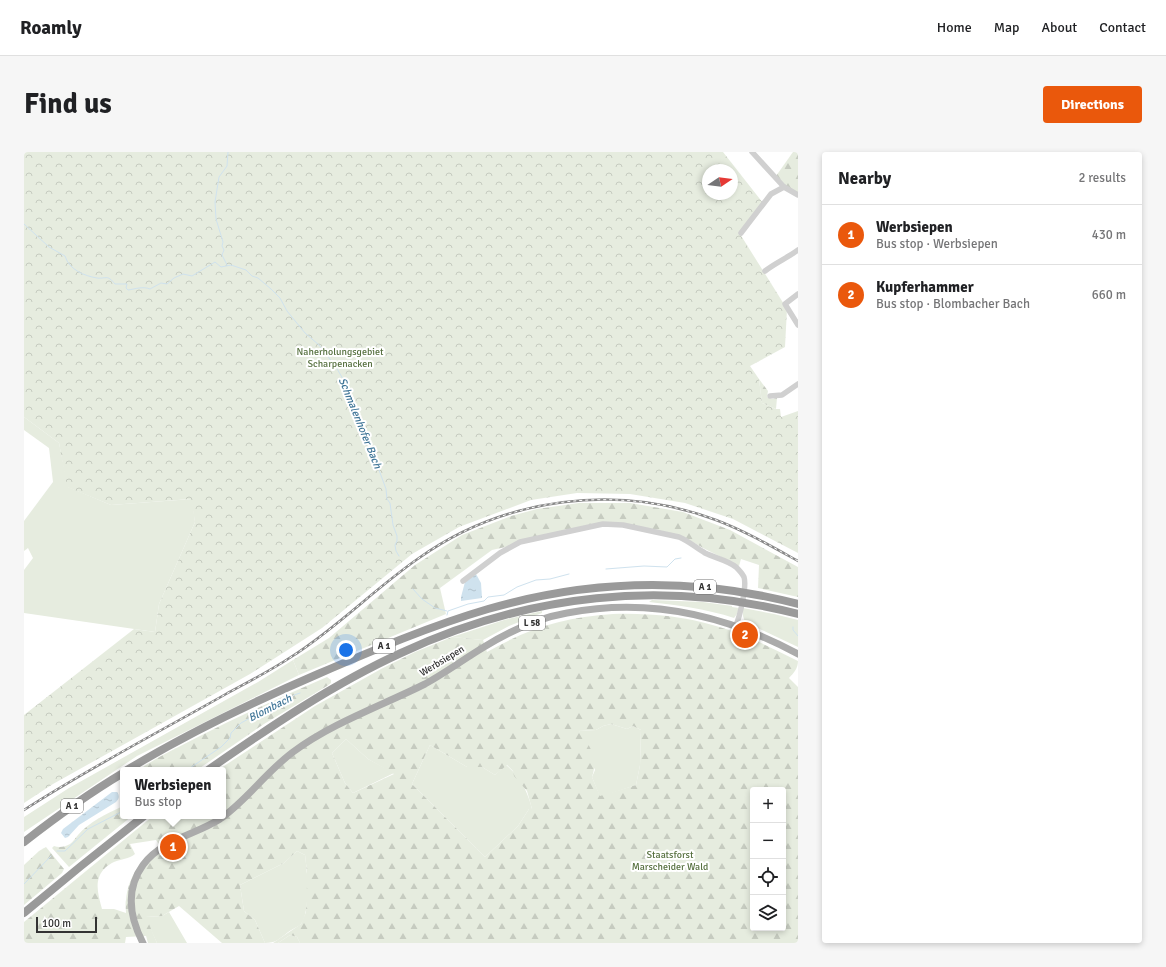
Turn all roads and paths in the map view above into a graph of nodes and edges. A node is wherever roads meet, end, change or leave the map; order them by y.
1 (752, 152) edge
2 (784, 187) junction
3 (798, 195) edge
4 (741, 234) dead end
5 (798, 250) edge
6 (765, 271) dead end
7 (798, 294) edge
8 (798, 325) edge
9 (798, 384) edge
10 (770, 396) dead end
11 (463, 581) dead end
12 (798, 604) edge
13 (798, 614) edge
14 (736, 625) junction
15 (798, 654) edge
16 (132, 767) edge
17 (212, 767) edge
18 (120, 775) edge
19 (226, 815) edge
20 (140, 819) edge
21 (219, 819) edge
22 (24, 842) edge
23 (24, 913) edge
24 (143, 943) edge

1 - 2 street
2 - 3 street
2 - 4 street
5 - 6 street
7 - 8 street
9 - 10 street
11 - 14 street
12 - 16 highway, A 1
13 - 17 highway, A 1
14 - 15 main road, L 58
14 - 19 main road, Werbsiepen / L 58
18 - 22 highway, A 1
20 - 23 highway
21 - 24 main road, Werbsiepen / L 58

